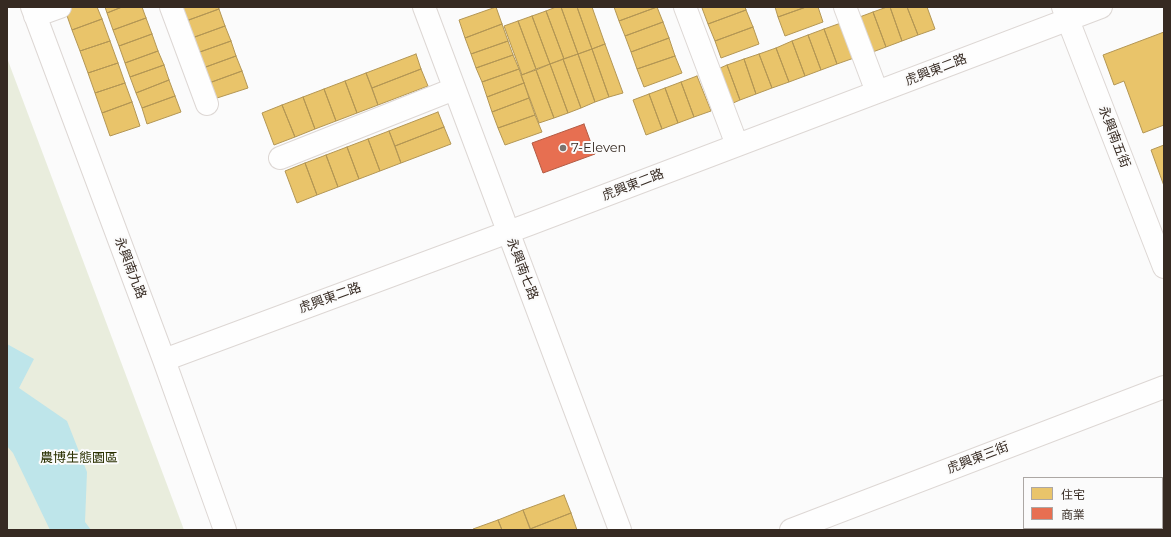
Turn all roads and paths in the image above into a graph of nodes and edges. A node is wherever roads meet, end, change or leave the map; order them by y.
1 (60, 7) edge
2 (171, 7) edge
3 (424, 7) edge
4 (685, 7) edge
5 (845, 7) edge
6 (1101, 7) edge
7 (34, 12) edge
8 (1066, 13) edge
9 (454, 88) junction
10 (877, 92) junction
11 (207, 104) dead end
12 (736, 146) junction
13 (280, 158) dead end
14 (508, 232) junction
15 (1164, 267) edge
16 (164, 360) junction
17 (1164, 387) edge
18 (225, 530) edge
19 (620, 530) edge
20 (791, 530) edge

1 - 7 street
2 - 11 street
3 - 9 street, 永興南七路
4 - 12 street
5 - 10 street
6 - 8 street, 虎興東二路
7 - 16 street, 永興南九路
8 - 10 street, 虎興東二路
8 - 15 street, 永興南五街
9 - 13 street
9 - 14 street, 永興南七路
10 - 12 street, 虎興東二路
12 - 14 street, 虎興東二路
14 - 16 street, 虎興東二路
14 - 19 street, 永興南七路
16 - 18 street, 永興南九路
17 - 20 street, 虎興東三街

